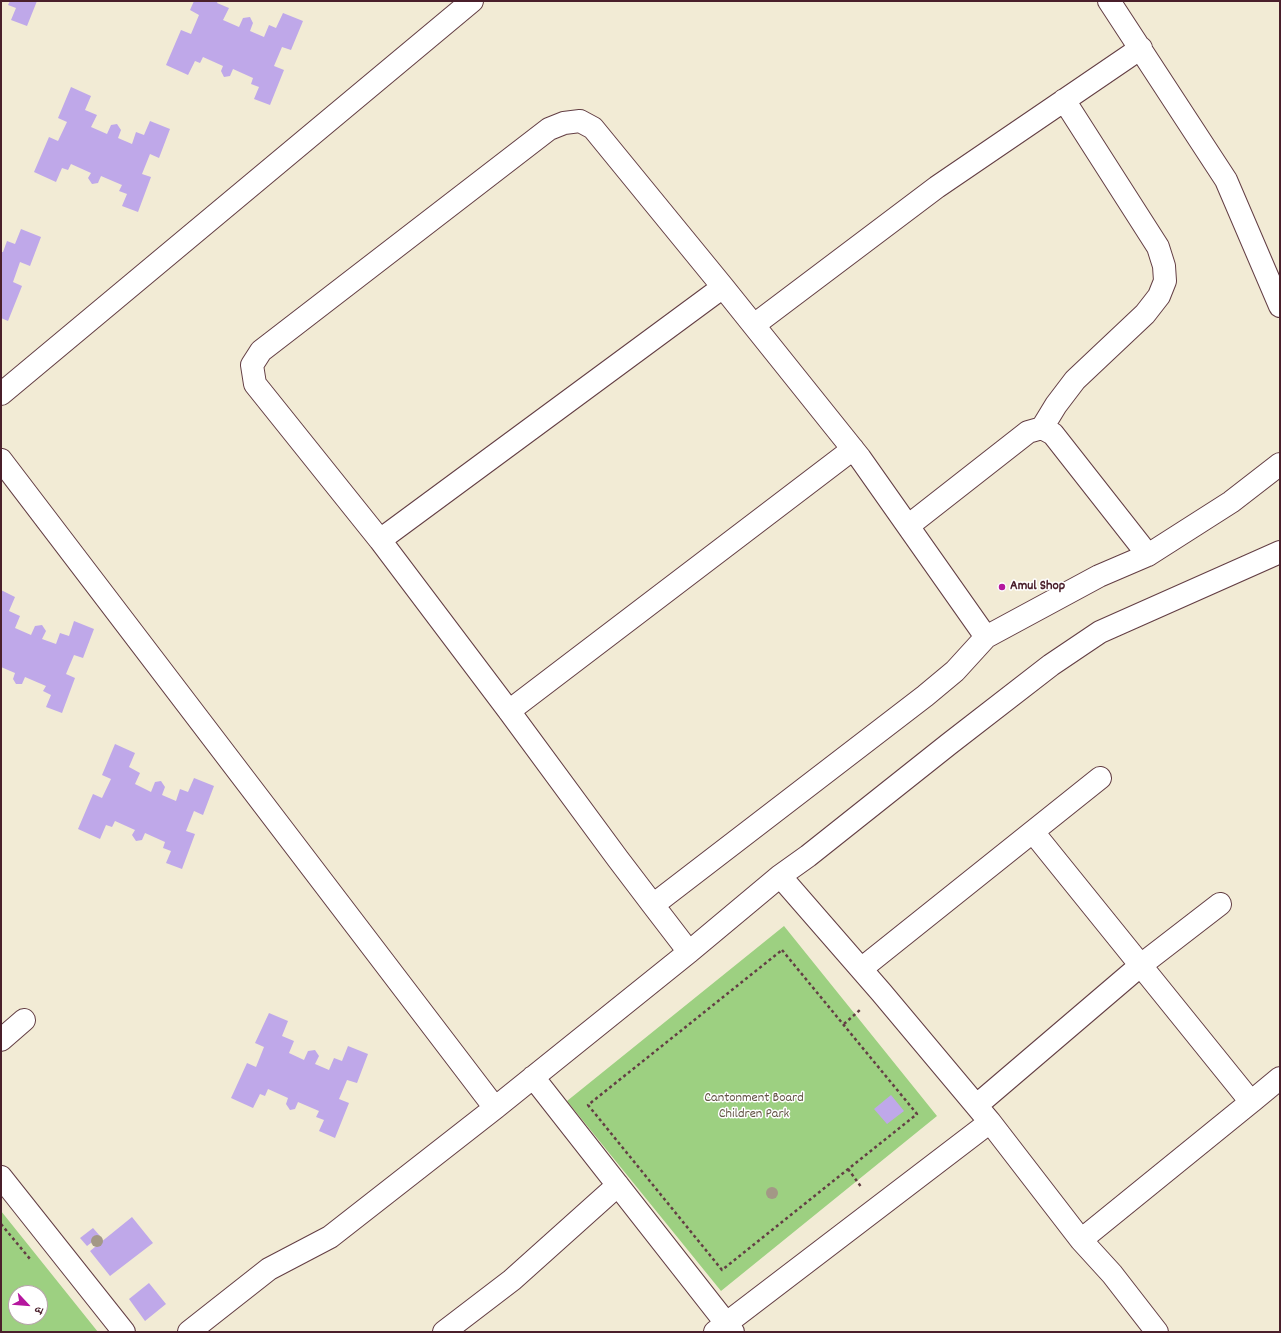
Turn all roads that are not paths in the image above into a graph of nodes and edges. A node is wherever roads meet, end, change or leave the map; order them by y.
1 (472, 1) edge
2 (1109, 1) edge
3 (1141, 48) junction
4 (1064, 100) junction
5 (723, 287) junction
6 (1280, 306) edge
7 (754, 325) junction
8 (1, 394) edge
9 (1042, 428) junction
10 (853, 449) junction
11 (1, 460) edge
12 (1280, 464) edge
13 (908, 526) junction
14 (380, 540) junction
15 (1280, 552) edge
16 (1148, 555) junction
17 (986, 637) junction
18 (509, 711) junction
19 (1100, 778) dead end
20 (1033, 832) junction
21 (780, 876) junction
22 (1220, 904) dead end
23 (653, 905) junction
24 (689, 952) junction
25 (1141, 965) junction
26 (861, 969) junction
27 (24, 1020) dead end
28 (1, 1040) edge
29 (533, 1078) junction
30 (1280, 1078) edge
31 (1252, 1102) junction
32 (495, 1108) junction
33 (984, 1114) junction
34 (1, 1177) edge
35 (618, 1185) junction
36 (1081, 1240) junction
37 (725, 1329) edge
38 (124, 1332) edge
39 (189, 1332) edge
40 (444, 1332) edge
41 (1157, 1332) edge

1 - 8 street
2 - 3 street
3 - 4 street
3 - 6 street
4 - 7 street
4 - 9 street
5 - 7 street
5 - 14 street
5 - 14 street
7 - 10 street
9 - 13 street
9 - 16 street
10 - 13 street
10 - 18 street
11 - 32 street
12 - 16 street
13 - 17 street
14 - 18 street
15 - 21 street
16 - 17 street
17 - 23 street
18 - 23 street
19 - 20 street
20 - 25 street
20 - 26 street
21 - 24 street
21 - 26 street
22 - 25 street
23 - 24 street
24 - 29 street
25 - 31 street
25 - 33 street
26 - 33 street
27 - 28 street
29 - 32 street
29 - 35 street
30 - 31 street
31 - 36 street
32 - 39 street
33 - 36 street
33 - 37 street
34 - 38 street
35 - 37 street
35 - 40 street
36 - 41 street

